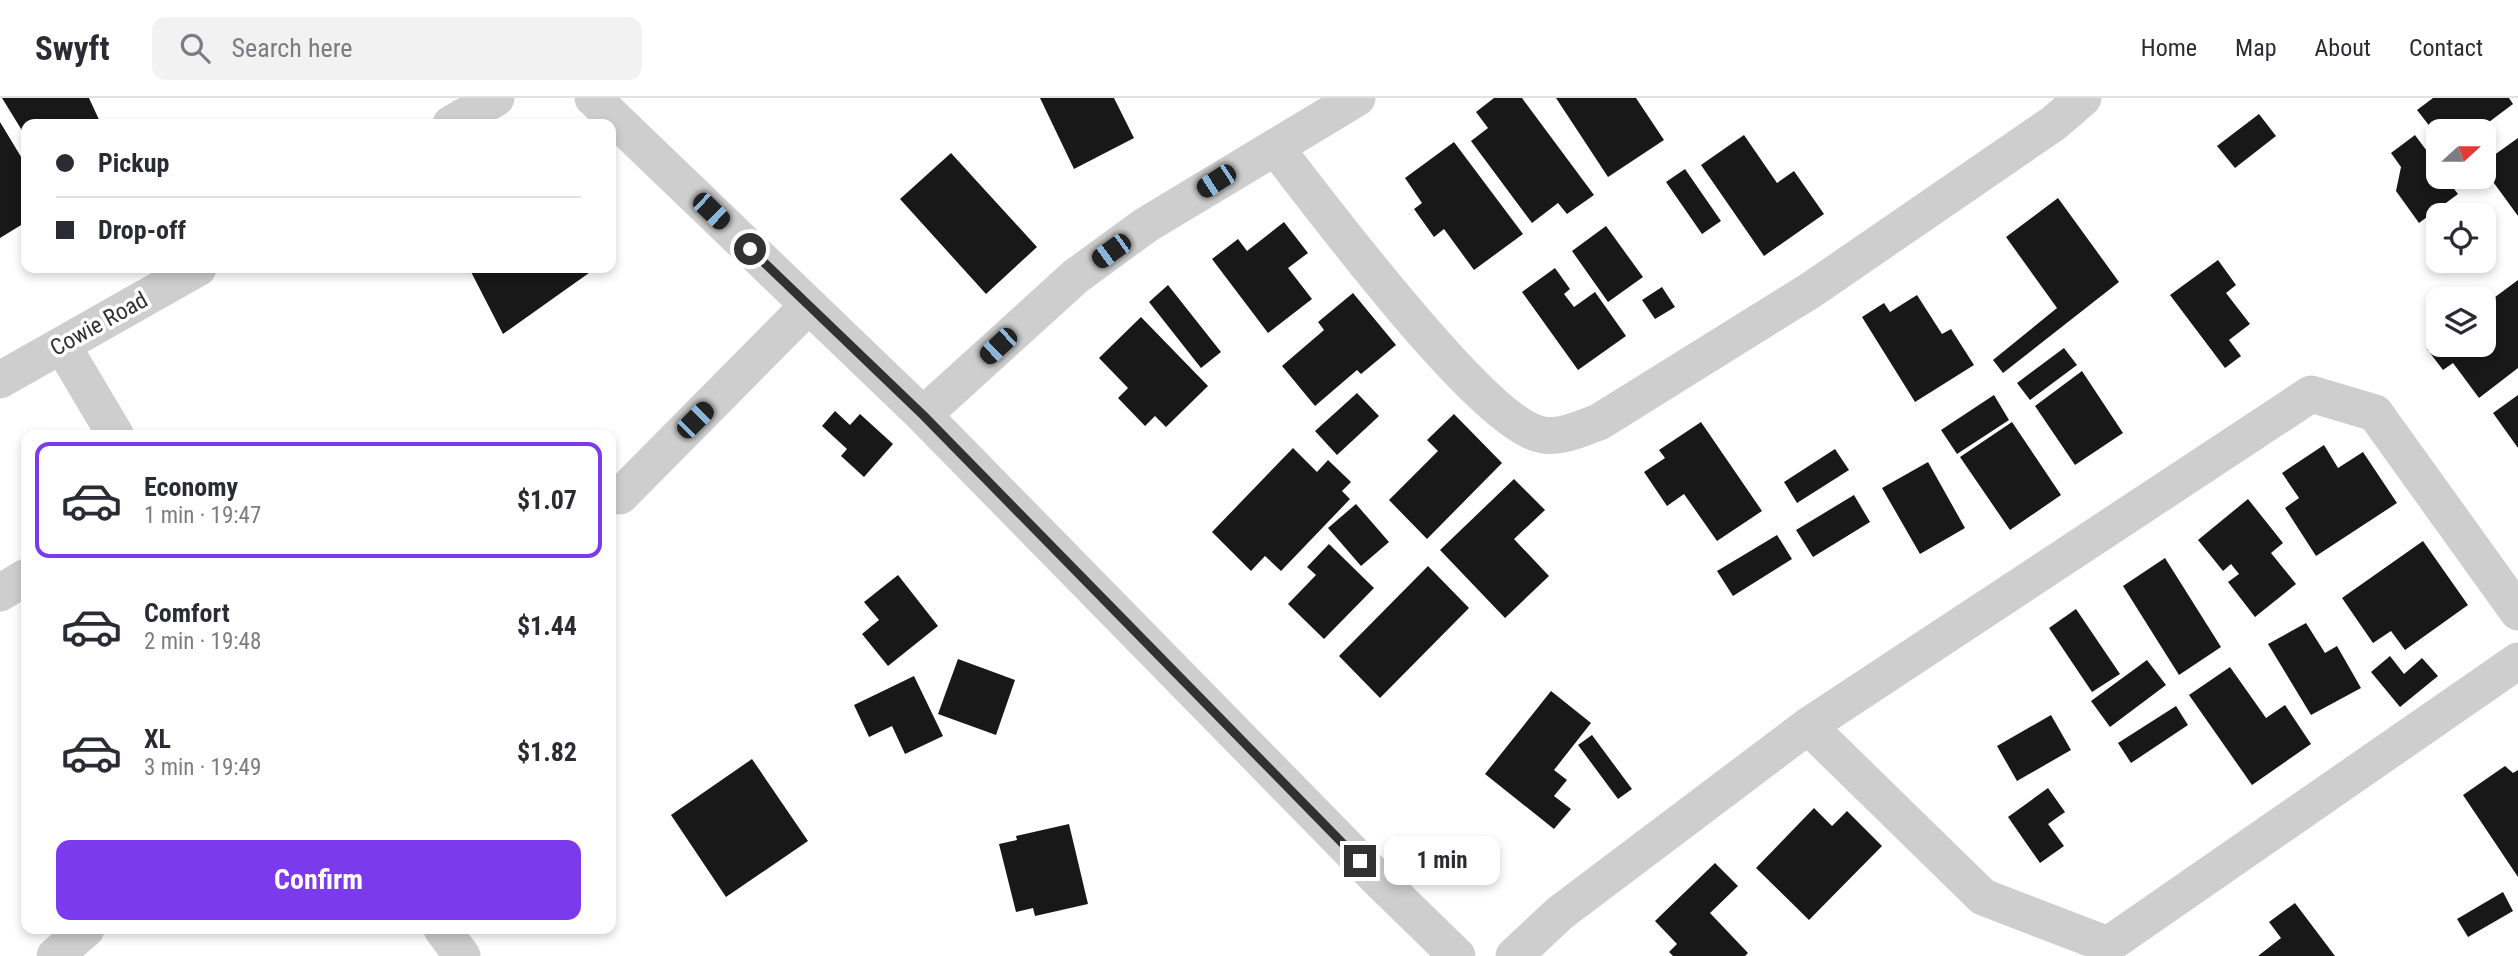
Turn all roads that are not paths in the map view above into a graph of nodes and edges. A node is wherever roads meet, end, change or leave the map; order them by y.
1 (496, 98) edge
2 (593, 98) edge
3 (1357, 98) edge
4 (2083, 98) edge
5 (459, 119) edge
6 (615, 119) edge
7 (616, 120) edge
8 (1275, 147) junction
9 (189, 273) edge
10 (808, 306) junction
11 (62, 345) junction
12 (0, 380) edge
13 (923, 415) junction
14 (112, 430) edge
15 (620, 496) dead end
16 (21, 580) edge
17 (0, 593) edge
18 (2518, 612) edge
19 (2518, 661) edge
20 (1808, 726) junction
21 (80, 934) edge
22 (446, 934) edge
23 (55, 956) edge
24 (462, 956) edge
25 (1457, 956) edge
26 (1514, 956) edge

1 - 5 street
2 - 6 street
3 - 8 street
4 - 8 street
7 - 10 street
8 - 13 street
9 - 11 street, Cowie Road
10 - 13 street
10 - 15 street
11 - 12 street, Cowie Road
11 - 14 street
13 - 25 street
16 - 17 street
18 - 20 street
19 - 20 street
20 - 26 street
21 - 23 street
22 - 24 street

